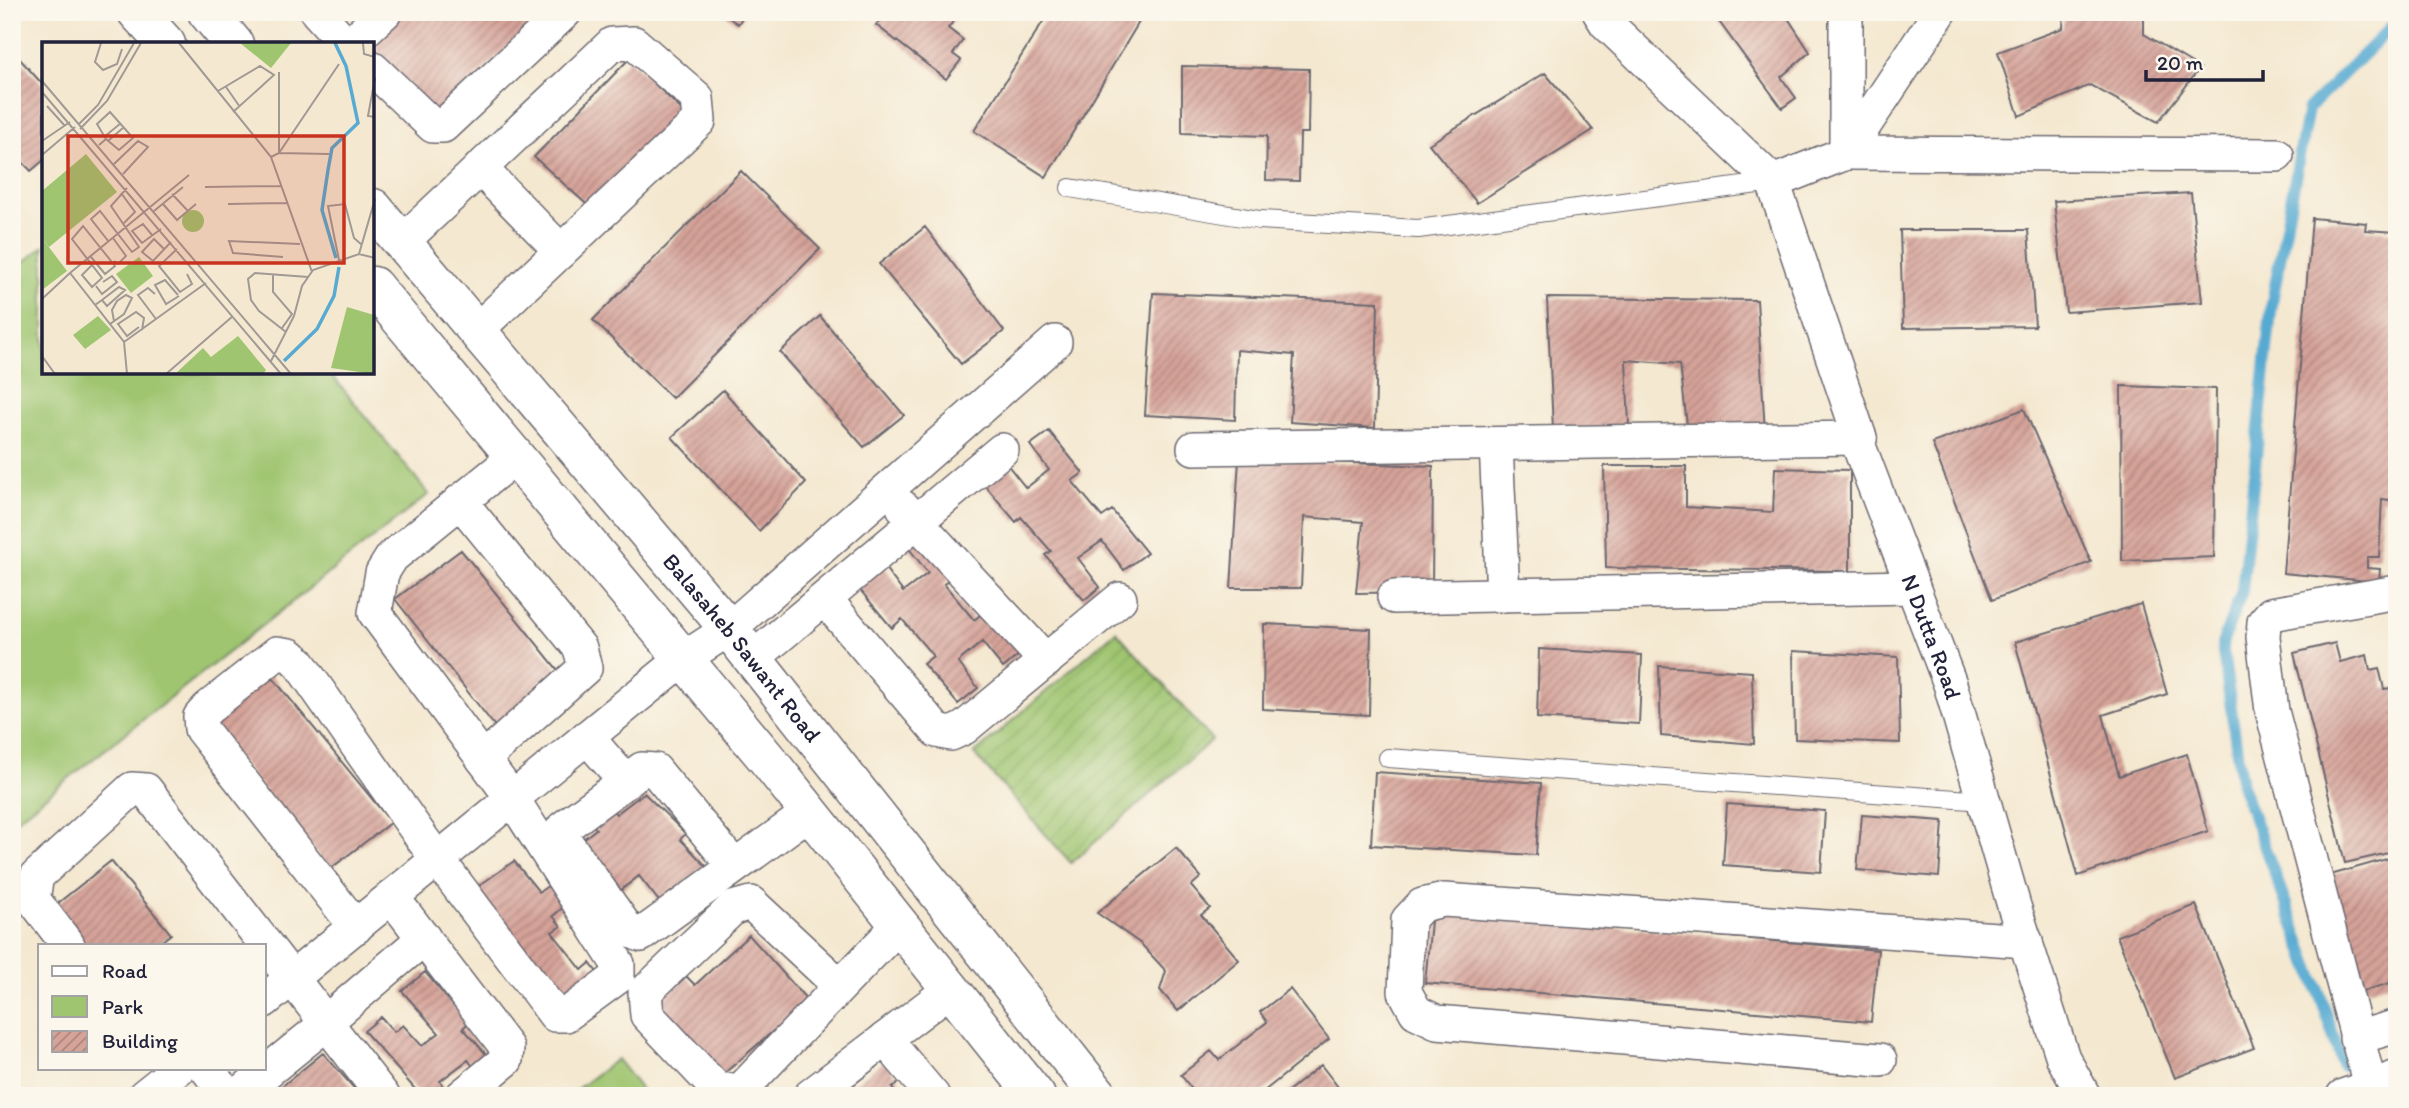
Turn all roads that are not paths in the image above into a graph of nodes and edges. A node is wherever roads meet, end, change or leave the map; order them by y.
1 (137, 12) edge
2 (207, 12) edge
3 (385, 12) edge
4 (565, 12) edge
5 (1599, 12) edge
6 (1846, 12) edge
7 (1940, 12) edge
8 (331, 34) edge
9 (164, 42) edge
10 (232, 42) edge
11 (374, 70) edge
12 (1846, 153) junction
13 (2277, 155) dead end
14 (480, 168) junction
15 (1773, 182) junction
16 (1070, 188) dead end
17 (374, 209) edge
18 (402, 242) junction
19 (561, 251) junction
20 (374, 287) edge
21 (476, 331) junction
22 (1055, 342) dead end
23 (1860, 438) junction
24 (1496, 444) junction
25 (1194, 449) dead end
26 (1002, 450) dead end
27 (515, 457) junction
28 (887, 490) junction
29 (460, 501) junction
30 (917, 522) junction
31 (1913, 587) junction
32 (2397, 592) edge
33 (1503, 595) junction
34 (1394, 597) dead end
35 (825, 598) junction
36 (1120, 599) dead end
37 (729, 629) junction
38 (683, 659) junction
39 (752, 659) junction
40 (1046, 661) junction
41 (587, 737) junction
42 (1388, 758) dead end
43 (483, 759) junction
44 (626, 782) junction
45 (512, 798) junction
46 (1984, 801) junction
47 (810, 812) junction
48 (438, 859) junction
49 (734, 866) junction
50 (23, 896) edge
51 (392, 897) junction
52 (900, 925) junction
53 (356, 927) junction
54 (424, 938) junction
55 (2025, 941) junction
56 (67, 944) edge
57 (295, 977) junction
58 (840, 986) junction
59 (951, 989) junction
60 (266, 999) edge
61 (330, 1020) junction
62 (2397, 1026) edge
63 (2356, 1038) junction
64 (885, 1039) junction
65 (1880, 1060) dead end
66 (208, 1070) edge
67 (2370, 1086) edge
68 (229, 1096) edge
69 (237, 1096) edge
70 (383, 1096) edge
71 (401, 1096) edge
72 (462, 1096) edge
73 (810, 1096) edge
74 (933, 1096) edge
75 (1036, 1096) edge
76 (1099, 1096) edge
77 (2084, 1096) edge

1 - 9 main road
2 - 10 main road
3 - 8 street
4 - 11 street
5 - 15 street
6 - 12 street
7 - 12 street
12 - 13 street
12 - 15 street
14 - 18 street
14 - 19 street
14 - 19 street
15 - 16 lane
15 - 23 street, N Dutta Road
17 - 18 main road, Balasaheb Sawant Road
18 - 21 main road, Balasaheb Sawant Road
19 - 21 street
20 - 27 main road
21 - 37 main road, Balasaheb Sawant Road
22 - 28 street
23 - 24 street
23 - 31 street, N Dutta Road
24 - 25 street
24 - 33 street
26 - 30 street
27 - 29 street
27 - 38 main road
28 - 30 street
28 - 37 street
29 - 43 street
29 - 43 street
30 - 35 street
30 - 40 street
31 - 33 street
31 - 46 street, N Dutta Road
32 - 63 street
33 - 34 street
35 - 39 street
35 - 40 street
36 - 40 street
37 - 38 street
37 - 39 main road, Balasaheb Sawant Road
38 - 41 street
38 - 47 main road
39 - 76 main road, Balasaheb Sawant Road
41 - 44 street
41 - 45 street
42 - 46 lane
43 - 45 street
44 - 49 street
44 - 49 street
45 - 48 street
45 - 48 street
46 - 55 street, N Dutta Road
47 - 49 street
47 - 52 main road
48 - 51 street
48 - 53 street
50 - 56 street
50 - 57 street
51 - 53 street
51 - 54 street
52 - 58 street
52 - 59 main road
53 - 57 street
54 - 61 street
54 - 72 street
55 - 65 street
55 - 77 street, N Dutta Road
57 - 60 street
57 - 61 street
58 - 58 street
59 - 64 street
59 - 75 main road
61 - 69 street
61 - 70 street
61 - 71 street
62 - 63 street
63 - 67 street
64 - 73 street
64 - 74 street
66 - 68 street

